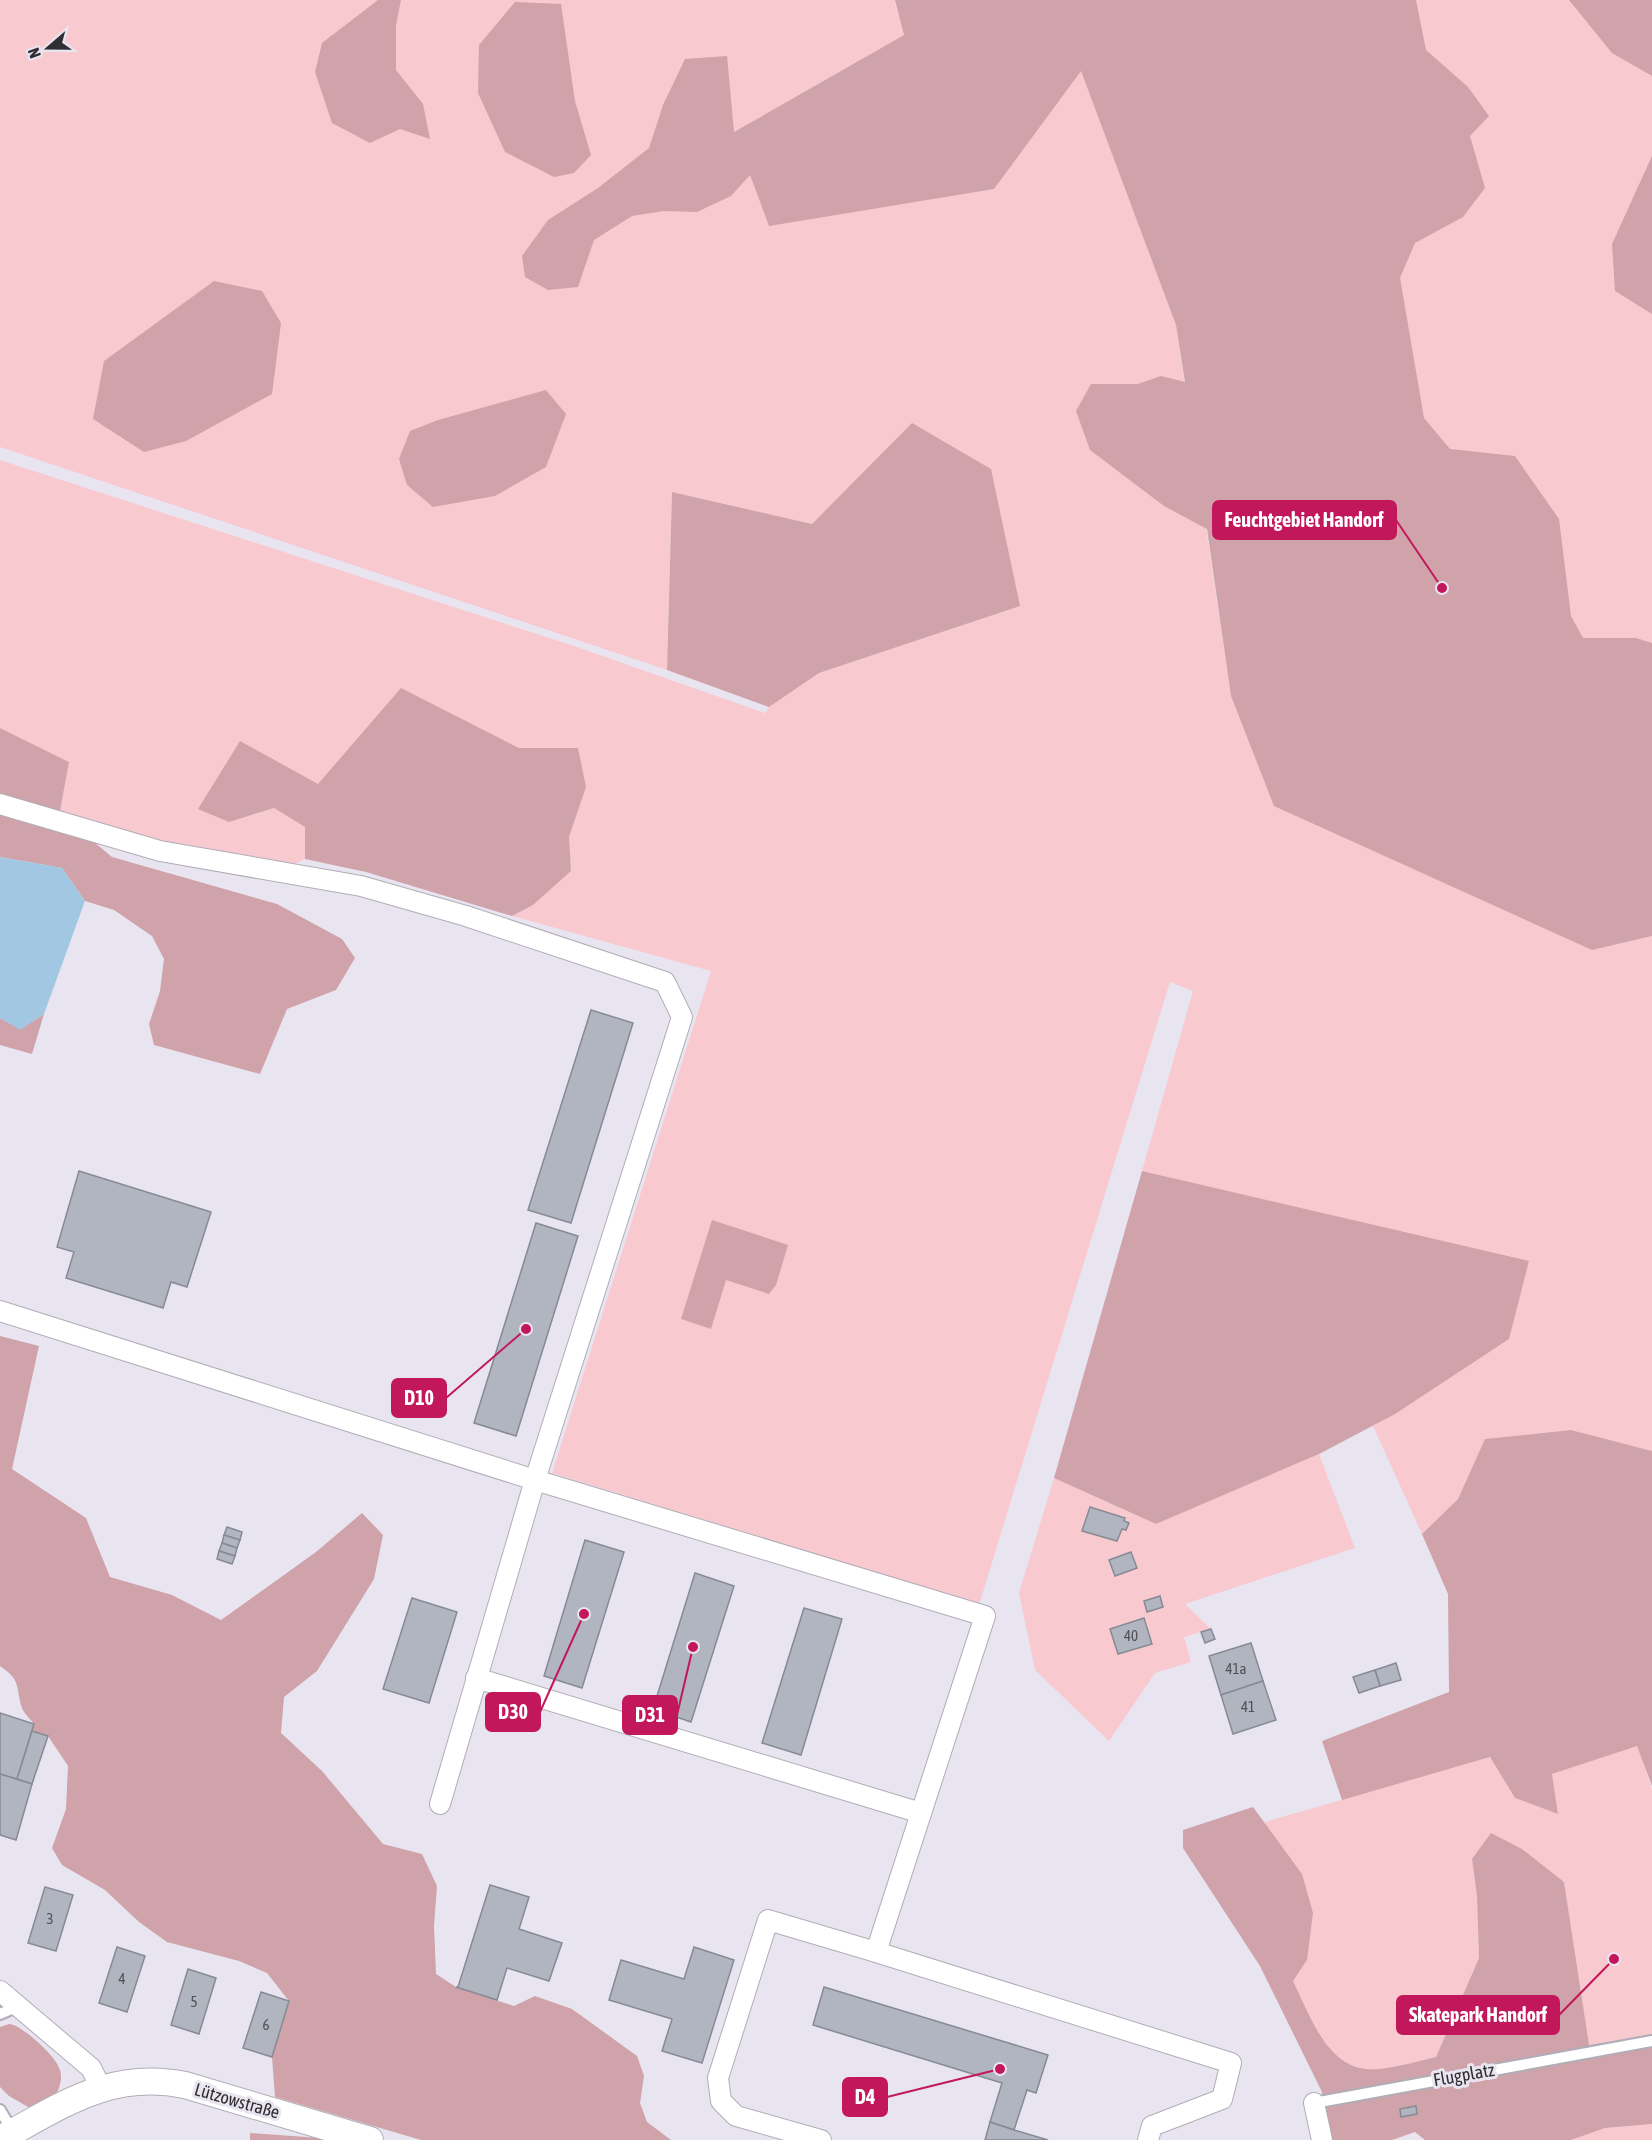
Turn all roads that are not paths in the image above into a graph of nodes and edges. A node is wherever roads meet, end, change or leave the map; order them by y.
1 (0, 804) edge
2 (0, 1311) edge
3 (535, 1480) junction
4 (476, 1678) junction
5 (440, 1804) dead end
6 (921, 1813) junction
7 (876, 1952) junction
8 (0, 1991) edge
9 (8, 2010) edge
10 (1652, 2041) edge
11 (101, 2088) junction
12 (1314, 2103) joint
13 (0, 2110) edge
14 (6, 2136) edge
15 (370, 2140) edge
16 (821, 2140) edge
17 (1148, 2140) edge
18 (1322, 2140) edge

1 - 3 street
2 - 3 street
3 - 4 street
3 - 6 street
4 - 5 street
4 - 6 street
6 - 7 street
7 - 16 street
7 - 17 street
8 - 9 street
9 - 11 street
10 - 12 lane, Flugplatz
11 - 14 street, Lützowstraße
11 - 15 street, Lützowstraße
12 - 18 street, Flugplatz
13 - 14 lane

